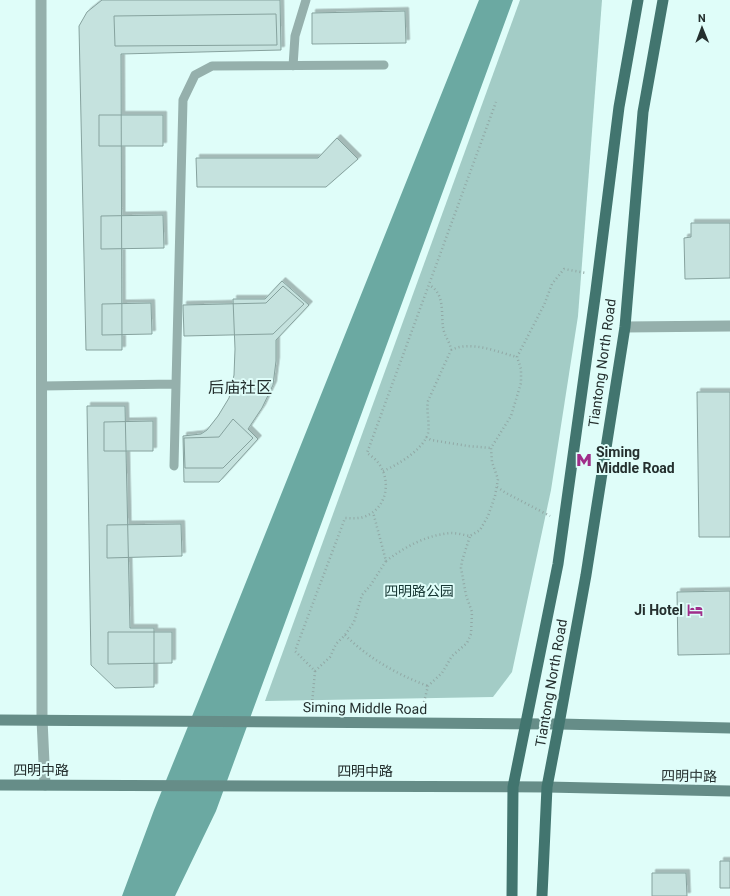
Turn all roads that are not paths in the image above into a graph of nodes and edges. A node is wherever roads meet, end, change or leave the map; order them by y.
1 (41, 0) edge
2 (306, 0) edge
3 (638, 0) edge
4 (663, 0) edge
5 (384, 65) dead end
6 (292, 66) junction
7 (730, 326) edge
8 (625, 327) junction
9 (176, 384) junction
10 (42, 386) junction
11 (174, 466) dead end
12 (0, 720) edge
13 (42, 720) junction
14 (525, 724) junction
15 (559, 724) junction
16 (730, 728) edge
17 (0, 785) edge
18 (46, 785) junction
19 (513, 787) junction
20 (547, 787) junction
21 (730, 791) edge
22 (512, 896) edge
23 (542, 896) edge

1 - 10 street
2 - 6 lane
3 - 14 main road
4 - 8 main road, Tiantong North Road
5 - 6 lane
6 - 9 lane
7 - 8 street
8 - 15 main road, Tiantong North Road
9 - 10 lane
9 - 11 lane
10 - 13 street
12 - 13 main road, Siming Middle Road
13 - 14 main road, Siming Middle Road
13 - 18 street
14 - 15 main road, Siming Middle Road
14 - 19 main road
15 - 16 main road, Siming Middle Road
15 - 20 main road, Tiantong North Road
17 - 18 main road, 四明中路
18 - 19 main road, 四明中路
19 - 20 main road, 四明中路
19 - 22 main road
20 - 21 main road, 四明中路
20 - 23 main road, Tiantong North Road

